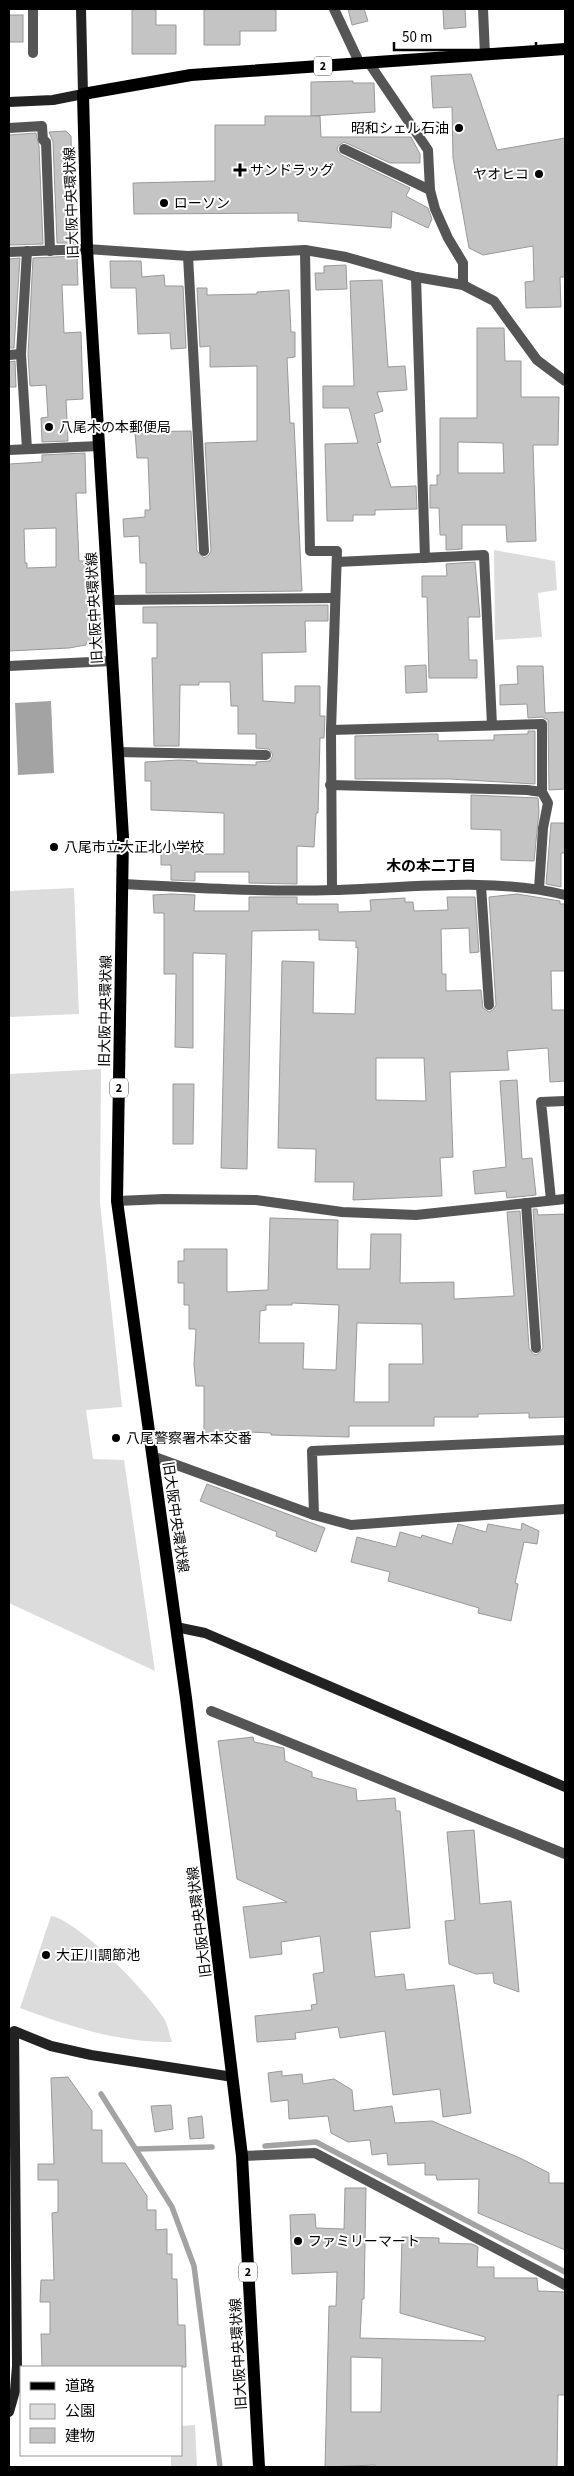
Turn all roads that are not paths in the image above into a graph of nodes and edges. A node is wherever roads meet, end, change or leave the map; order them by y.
1 (33, 9) edge
2 (81, 9) edge
3 (334, 9) edge
4 (482, 9) edge
5 (565, 49) edge
6 (33, 53) dead end
7 (485, 55) junction
8 (364, 63) junction
9 (83, 94) junction
10 (9, 102) edge
11 (9, 128) edge
12 (344, 149) dead end
13 (430, 190) junction
14 (86, 249) junction
15 (50, 250) junction
16 (304, 250) junction
17 (9, 252) edge
18 (27, 252) junction
19 (188, 256) junction
20 (416, 277) junction
21 (463, 285) junction
22 (21, 354) junction
23 (9, 355) edge
24 (565, 381) edge
25 (99, 446) junction
26 (27, 449) junction
27 (9, 450) edge
28 (204, 551) dead end
29 (426, 558) junction
30 (337, 562) junction
31 (334, 598) junction
32 (109, 600) junction
33 (112, 661) junction
34 (9, 666) edge
35 (492, 725) junction
36 (331, 730) junction
37 (117, 752) junction
38 (266, 755) dead end
39 (330, 785) junction
40 (542, 792) junction
41 (122, 884) junction
42 (481, 886) junction
43 (539, 889) junction
44 (332, 890) junction
45 (565, 895) edge
46 (489, 1005) dead end
47 (565, 1100) edge
48 (565, 1199) edge
49 (551, 1200) junction
50 (117, 1201) junction
51 (526, 1203) junction
52 (536, 1348) dead end
53 (565, 1440) edge
54 (152, 1456) junction
55 (565, 1509) edge
56 (314, 1515) junction
57 (176, 1627) junction
58 (211, 1711) dead end
59 (565, 1787) edge
60 (565, 1854) edge
61 (10, 2030) edge
62 (233, 2077) junction
63 (242, 2156) junction
64 (12, 2243) edge
65 (565, 2285) edge
66 (9, 2412) edge
67 (259, 2467) edge

1 - 6 street
2 - 9 street
3 - 8 street
4 - 7 street
5 - 7 main road, 2
7 - 8 main road, 2
8 - 9 main road, 2
8 - 13 street
9 - 10 street
9 - 14 main road, 旧大阪中央環状線 / 2
11 - 15 street
12 - 13 street
13 - 21 street
14 - 15 street
14 - 19 street
14 - 25 main road, 旧大阪中央環状線 / 2
15 - 18 street
16 - 19 street
16 - 20 street
16 - 30 street
17 - 18 street
18 - 22 street
19 - 28 street
20 - 21 street
20 - 29 street
21 - 24 street
22 - 23 street
22 - 26 street
25 - 26 street
25 - 32 main road, 旧大阪中央環状線 / 2
26 - 27 street
29 - 30 street
29 - 35 street
30 - 31 street
31 - 32 street
31 - 36 street
32 - 33 main road, 旧大阪中央環状線 / 2
33 - 34 street
33 - 37 main road, 旧大阪中央環状線 / 2
35 - 36 street
35 - 40 street
36 - 39 street
37 - 38 street
37 - 41 main road, 旧大阪中央環状線 / 2
39 - 40 street
39 - 44 street
40 - 43 street
41 - 44 street
41 - 50 main road, 旧大阪中央環状線 / 2
42 - 43 street
42 - 44 street
42 - 46 street
43 - 45 street
47 - 49 street
48 - 49 street
49 - 51 street
50 - 51 street
50 - 54 main road, 旧大阪中央環状線 / 2
51 - 52 street
53 - 56 street
54 - 56 street
54 - 57 main road, 旧大阪中央環状線 / 2
55 - 56 street
57 - 59 street
57 - 62 main road, 旧大阪中央環状線 / 2
58 - 60 street
61 - 62 street
61 - 64 street
62 - 63 main road, 旧大阪中央環状線 / 2
63 - 65 street
63 - 67 main road, 旧大阪中央環状線 / 2
64 - 66 street

